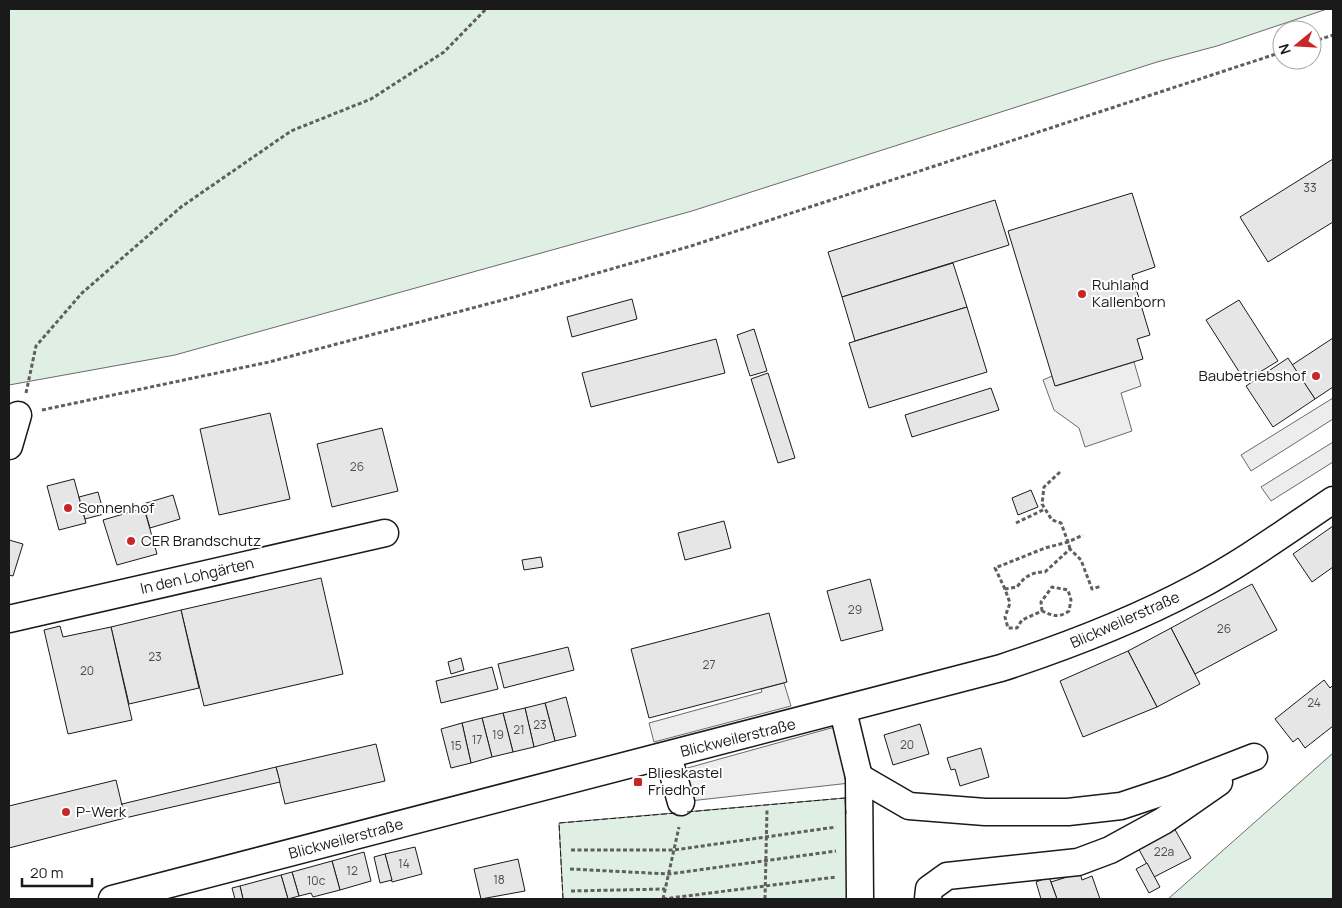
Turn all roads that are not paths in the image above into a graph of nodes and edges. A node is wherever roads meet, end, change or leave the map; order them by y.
1 (18, 415) road end
2 (9, 446) edge
3 (1333, 500) edge
4 (385, 533) dead end
5 (9, 619) edge
6 (843, 710) junction
7 (668, 756) junction
8 (859, 777) junction
9 (681, 812) road end
10 (112, 899) edge
11 (860, 899) edge
12 (928, 899) edge

1 - 2 street
3 - 6 street, Blickweilerstraße
4 - 5 street, In den Lohgärten
6 - 7 street, Blickweilerstraße
6 - 8 street
7 - 9 street
7 - 10 street, Blickweilerstraße
8 - 11 street
8 - 12 street

